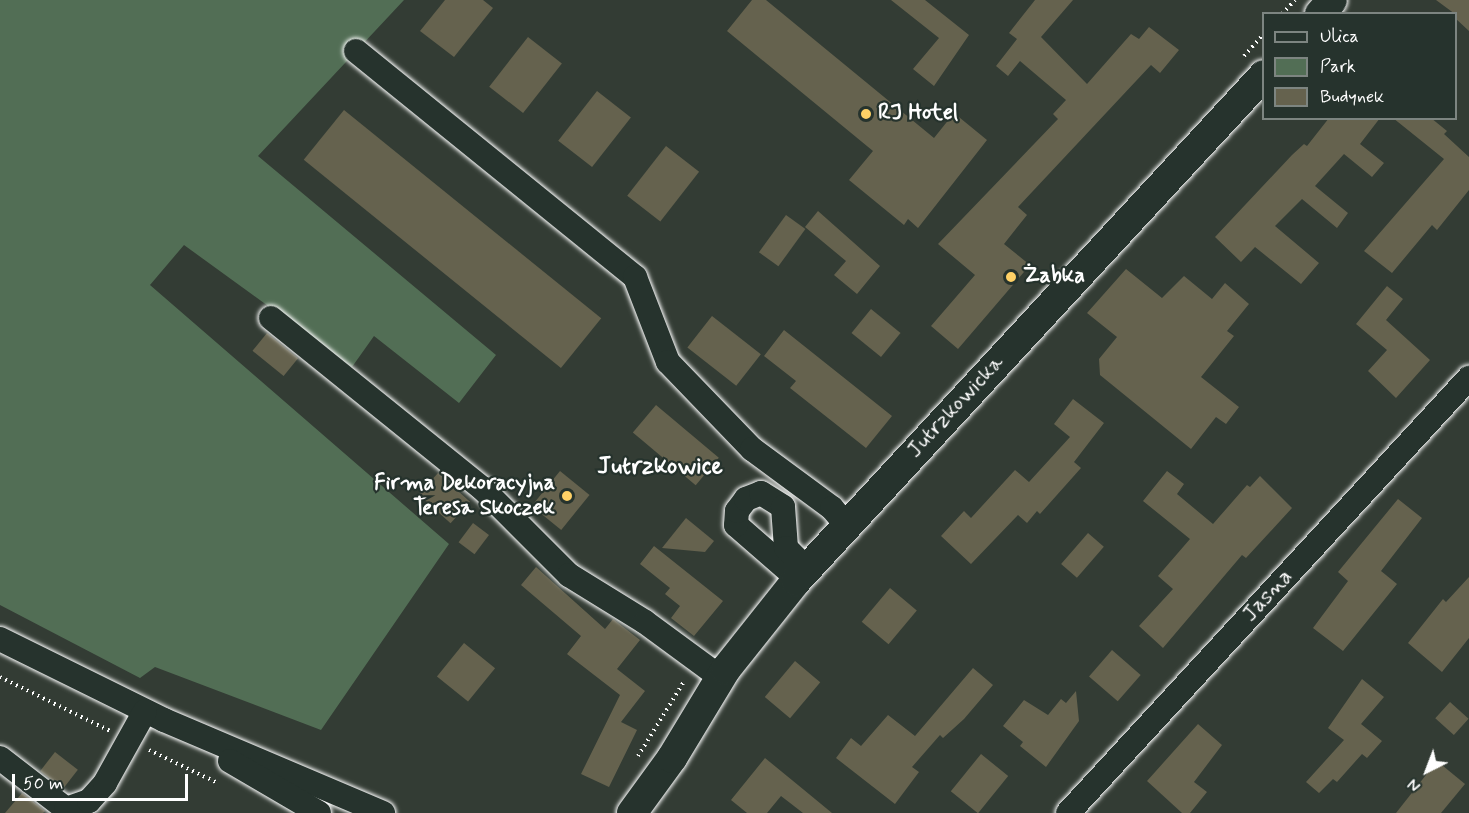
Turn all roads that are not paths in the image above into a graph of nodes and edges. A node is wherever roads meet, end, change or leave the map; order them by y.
1 (1332, 0) edge
2 (1322, 12) edge
3 (356, 51) dead end
4 (1262, 76) edge
5 (271, 318) dead end
6 (1469, 378) edge
7 (846, 526) junction
8 (0, 639) edge
9 (720, 677) junction
10 (155, 715) junction
11 (0, 758) edge
12 (672, 758) junction
13 (319, 813) edge
14 (383, 813) edge
15 (632, 813) edge
16 (657, 813) edge
17 (1068, 813) edge

1 - 2 main road
3 - 7 street
4 - 7 main road, Jutrzkowicka
5 - 9 street
6 - 17 street, Jasna
7 - 9 main road, Jutrzkowicka
8 - 10 street
9 - 12 main road, Jutrzkowicka
10 - 11 street
10 - 13 street
10 - 14 street
12 - 15 main road, Jutrzkowicka
12 - 16 main road, Jutrzkowicka

